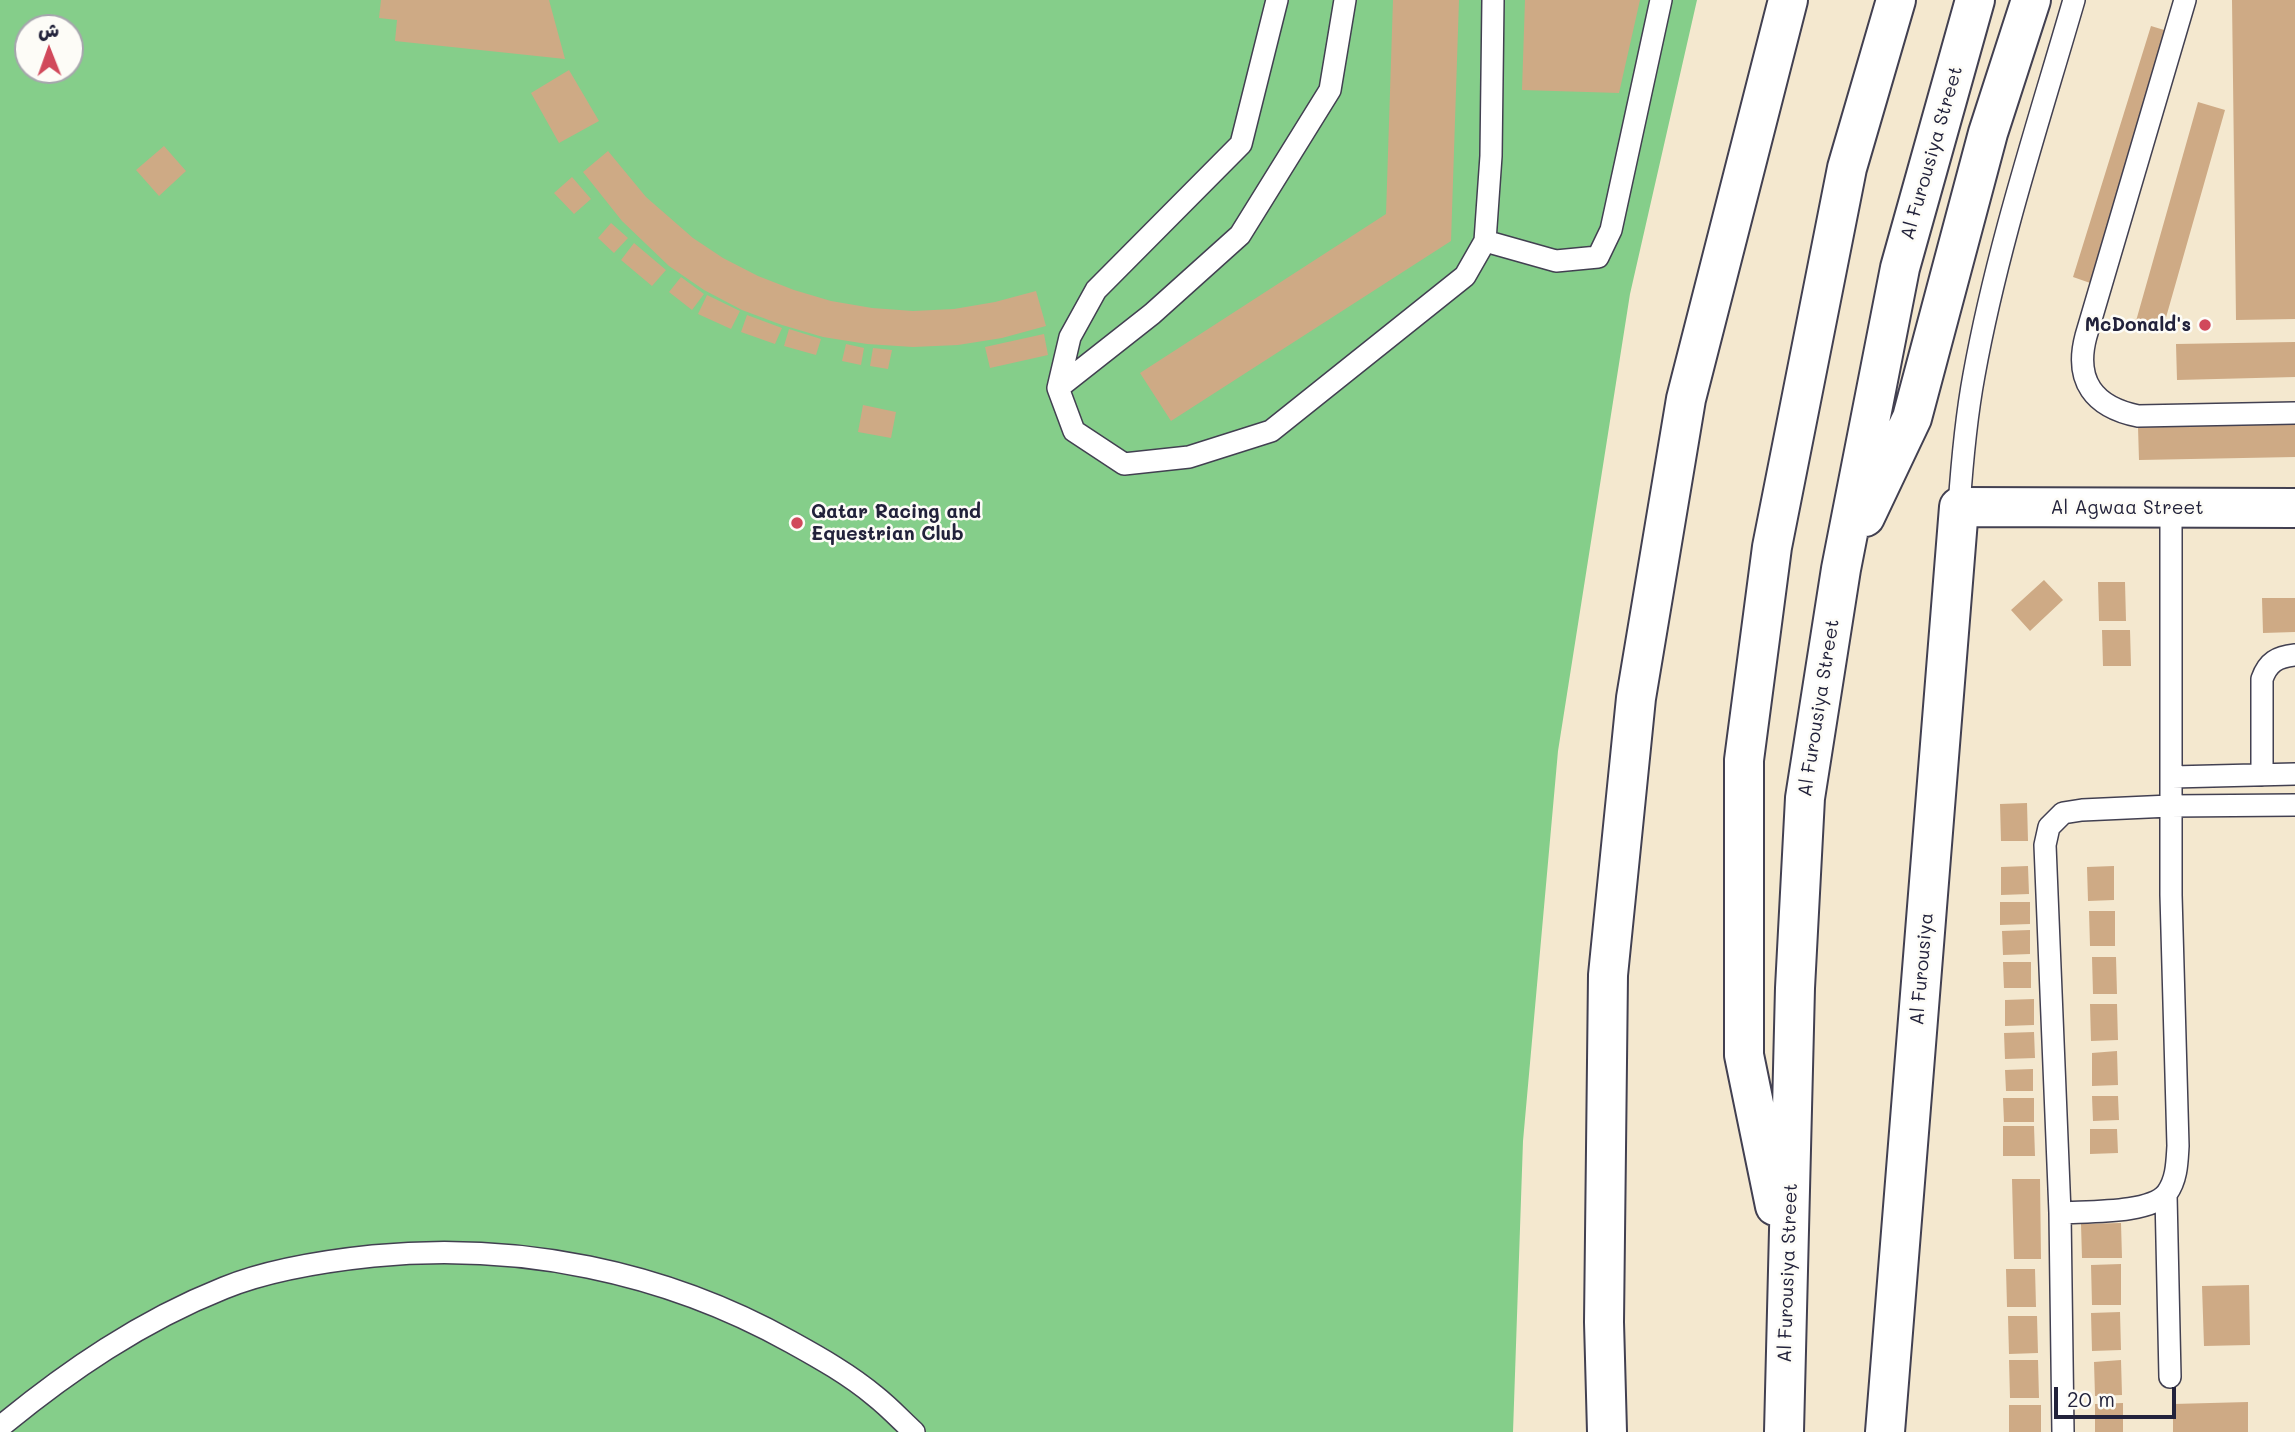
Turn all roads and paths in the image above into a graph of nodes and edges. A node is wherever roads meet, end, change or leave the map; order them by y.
1 (1277, 0) edge
2 (1345, 0) edge
3 (1493, 0) edge
4 (1661, 0) edge
5 (1788, 0) edge
6 (1895, 0) edge
7 (1975, 0) edge
8 (2031, 0) edge
9 (2074, 0) edge
10 (2185, 0) edge
11 (1485, 241) junction
12 (1058, 388) junction
13 (2295, 413) edge
14 (1959, 507) junction
15 (2171, 508) junction
16 (2295, 508) edge
17 (1841, 569) junction
18 (2295, 656) edge
19 (2295, 774) edge
20 (2262, 775) junction
21 (2172, 777) junction
22 (2295, 805) edge
23 (2170, 806) junction
24 (2166, 1195) junction
25 (2060, 1213) junction
26 (1788, 1274) junction
27 (2170, 1377) dead end
28 (0, 1427) edge
29 (914, 1432) edge
30 (1608, 1432) edge
31 (1784, 1432) edge
32 (1885, 1432) edge
33 (2063, 1432) edge

1 - 12 lane
2 - 12 lane
3 - 11 lane
4 - 11 lane
5 - 30 main road
6 - 26 main road
7 - 17 main road, Al Furousiya Street
8 - 17 main road
9 - 14 lane
10 - 13 lane
11 - 12 lane
14 - 15 main road, Al Agwaa Street
14 - 32 main road, Al Furousiya
15 - 16 main road, Al Agwaa Street
15 - 21 lane
17 - 26 main road, Al Furousiya Street
18 - 20 lane
19 - 20 lane
20 - 21 lane
21 - 23 lane
22 - 23 lane
23 - 24 lane
23 - 25 lane
24 - 25 lane
24 - 27 lane
25 - 33 lane
26 - 31 main road, Al Furousiya Street
28 - 29 lane

